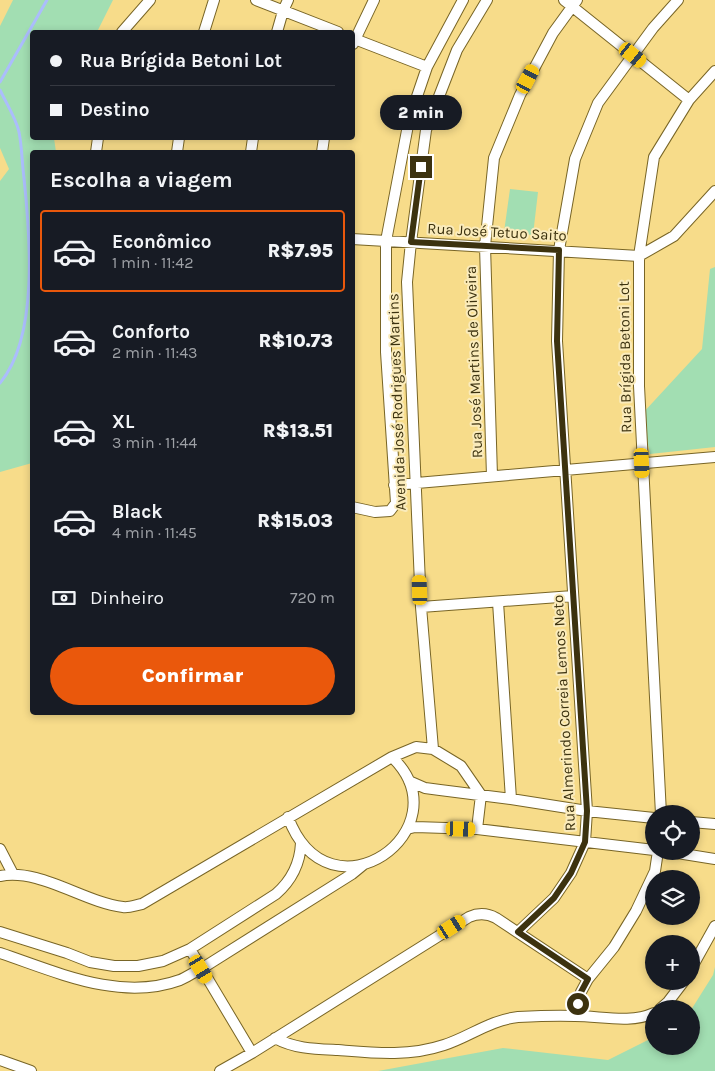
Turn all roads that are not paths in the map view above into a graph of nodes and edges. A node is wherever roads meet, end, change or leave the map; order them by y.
1 (150, 0) edge
2 (214, 0) edge
3 (256, 0) edge
4 (288, 0) edge
5 (374, 0) edge
6 (463, 0) edge
7 (487, 0) edge
8 (564, 0) edge
9 (678, 0) edge
10 (575, 3) edge
11 (283, 11) junction
12 (124, 30) edge
13 (205, 30) edge
14 (278, 30) edge
15 (333, 30) edge
16 (355, 36) edge
17 (355, 41) edge
18 (633, 55) junction
19 (427, 67) junction
20 (715, 71) edge
21 (689, 100) junction
22 (715, 190) edge
23 (355, 239) edge
24 (386, 240) junction
25 (411, 242) junction
26 (486, 246) junction
27 (559, 250) junction
28 (639, 256) junction
29 (715, 457) edge
30 (642, 463) junction
31 (565, 469) junction
32 (492, 476) junction
33 (416, 482) junction
34 (394, 485) junction
35 (355, 508) edge
36 (573, 596) junction
37 (498, 602) junction
38 (421, 608) junction
39 (433, 749) junction
40 (392, 757) junction
41 (409, 781) junction
42 (481, 795) junction
43 (511, 799) junction
44 (661, 805) edge
45 (587, 811) junction
46 (288, 817) junction
47 (645, 817) edge
48 (700, 823) edge
49 (715, 824) edge
50 (407, 829) junction
51 (477, 829) junction
52 (585, 842) junction
53 (301, 843) junction
54 (0, 849) edge
55 (645, 849) edge
56 (700, 857) edge
57 (715, 859) edge
58 (657, 860) edge
59 (363, 864) junction
60 (13, 874) junction
61 (0, 876) edge
62 (715, 926) edge
63 (0, 932) edge
64 (518, 932) junction
65 (190, 950) junction
66 (0, 953) edge
67 (700, 953) edge
68 (201, 969) junction
69 (588, 979) junction
70 (677, 990) edge
71 (670, 1000) edge
72 (575, 1016) junction
73 (645, 1016) edge
74 (275, 1038) junction
75 (252, 1053) junction
76 (0, 1060) edge
77 (236, 1066) edge
78 (31, 1071) edge
79 (220, 1071) edge

1 - 12 street
2 - 13 street
3 - 11 street
4 - 11 street
5 - 16 street
6 - 19 street, Avenida José Rodrigues Martins
7 - 25 street, Avenida José Rodrigues Martins
8 - 10 street
9 - 18 street, Rua Almerindo Correia Lemos Neto
10 - 18 street
10 - 26 street, Rua José Martins de Oliveira
11 - 14 street
11 - 15 street
17 - 19 street
18 - 21 street
18 - 27 street, Rua Almerindo Correia Lemos Neto
19 - 24 street, Avenida José Rodrigues Martins
20 - 21 street, Rua Brígida Betoni Lot
21 - 28 street, Rua Brígida Betoni Lot
22 - 28 street
23 - 24 street, Rua José Tetuo Saito
24 - 25 street, Rua José Tetuo Saito
24 - 34 street, Avenida José Rodrigues Martins
25 - 26 street, Rua José Tetuo Saito
25 - 33 street, Avenida José Rodrigues Martins
26 - 27 street, Rua José Tetuo Saito
26 - 32 street, Rua José Martins de Oliveira
27 - 28 street, Rua José Tetuo Saito
27 - 31 street, Rua Almerindo Correia Lemos Neto
28 - 30 street, Rua Brígida Betoni Lot
29 - 30 street
30 - 31 street
30 - 44 street, Rua Brígida Betoni Lot
31 - 32 street
31 - 36 street, Rua Almerindo Correia Lemos Neto
32 - 33 street
33 - 34 street
33 - 38 street, Avenida José Rodrigues Martins
34 - 35 street, Avenida José Rodrigues Martins
36 - 37 street
36 - 45 street, Rua Almerindo Correia Lemos Neto
37 - 38 street
37 - 43 street
38 - 39 street, Avenida José Rodrigues Martins
39 - 40 street
39 - 42 street
40 - 41 street
40 - 46 street
41 - 42 street
41 - 50 street
42 - 43 street
42 - 51 street
43 - 45 street
45 - 47 street
45 - 52 street, Rua Almerindo Correia Lemos Neto
46 - 53 street
46 - 60 street
48 - 49 street
50 - 51 street
50 - 59 street
51 - 52 street
52 - 55 street
52 - 64 street, Rua Almerindo Correia Lemos Neto
53 - 59 street
53 - 65 street
54 - 60 street
56 - 57 street
58 - 69 street
59 - 68 street
60 - 61 street
62 - 67 street
63 - 65 street
64 - 69 street
64 - 74 street
65 - 68 street
66 - 68 street
68 - 75 street
69 - 72 street
70 - 71 street
72 - 73 street
72 - 74 street
74 - 75 street
75 - 77 street
76 - 78 street
77 - 79 street

